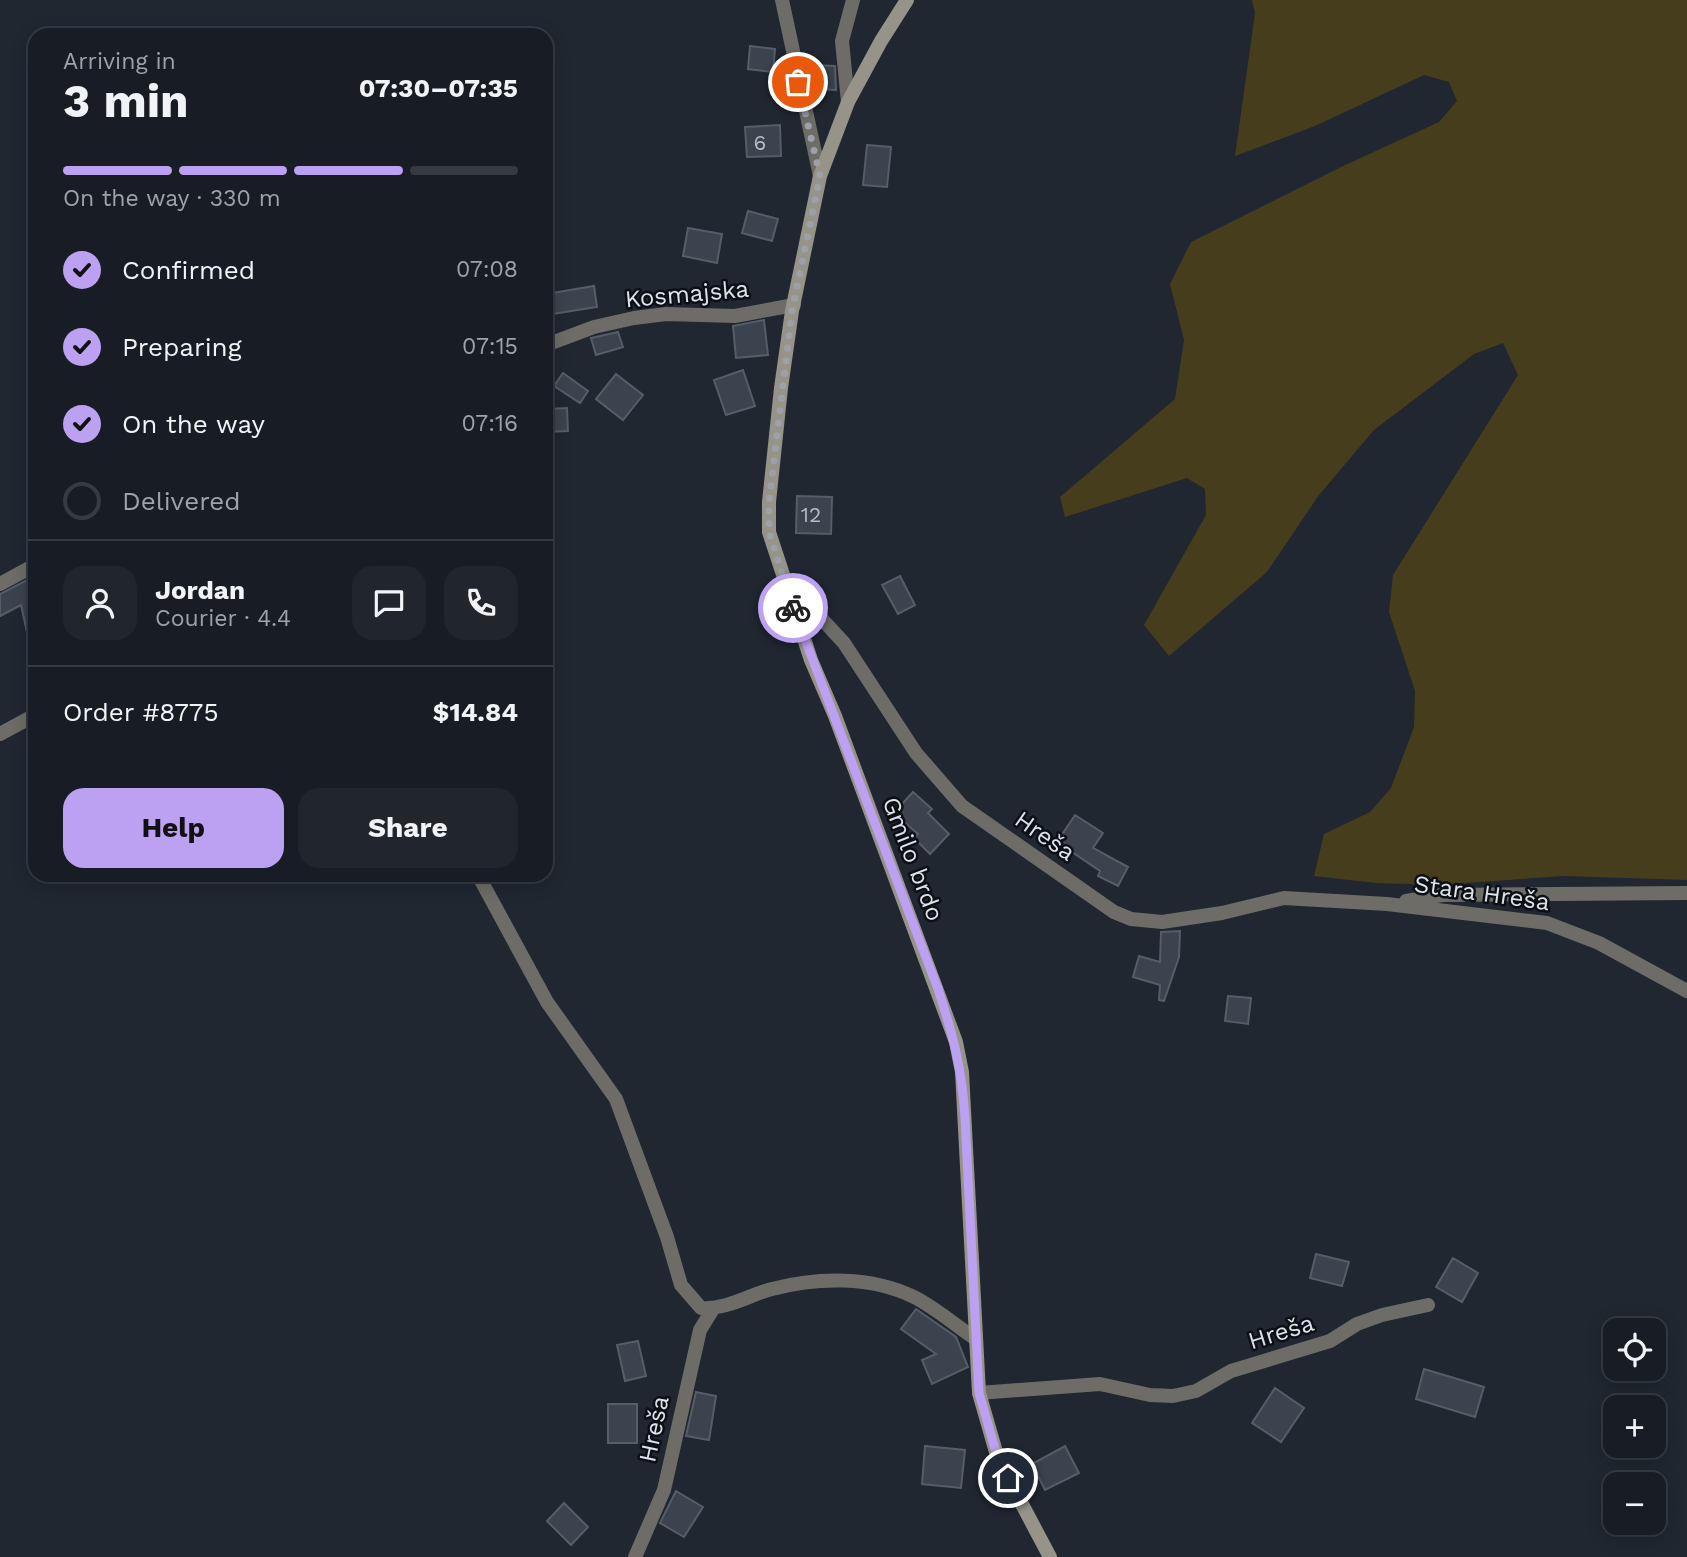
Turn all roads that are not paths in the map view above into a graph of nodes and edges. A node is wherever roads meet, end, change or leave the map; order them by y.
1 (782, 0) edge
2 (853, 0) edge
3 (907, 0) edge
4 (848, 102) junction
5 (820, 176) junction
6 (794, 306) junction
7 (553, 342) edge
8 (28, 569) edge
9 (782, 576) junction
10 (0, 584) edge
11 (28, 719) edge
12 (0, 734) edge
13 (482, 882) edge
14 (1687, 892) edge
15 (1387, 904) junction
16 (1687, 991) edge
17 (1428, 1305) dead end
18 (713, 1309) junction
19 (976, 1339) junction
20 (979, 1393) junction
21 (635, 1557) edge
22 (1050, 1557) edge

1 - 5 street
2 - 4 street
3 - 4 main road
4 - 5 main road
5 - 6 main road, Gmilo brdo
6 - 7 street, Kosmajska
6 - 9 main road, Gmilo brdo
8 - 10 street
9 - 15 street, Hreša
9 - 19 main road, Gmilo brdo
11 - 12 street
13 - 18 street
14 - 15 street, Stara Hreša
15 - 16 street, Stara Hreša
17 - 20 street, Hreša
18 - 19 street
18 - 21 street, Hreša
19 - 20 main road, Gmilo brdo
20 - 22 main road, Gmilo brdo

